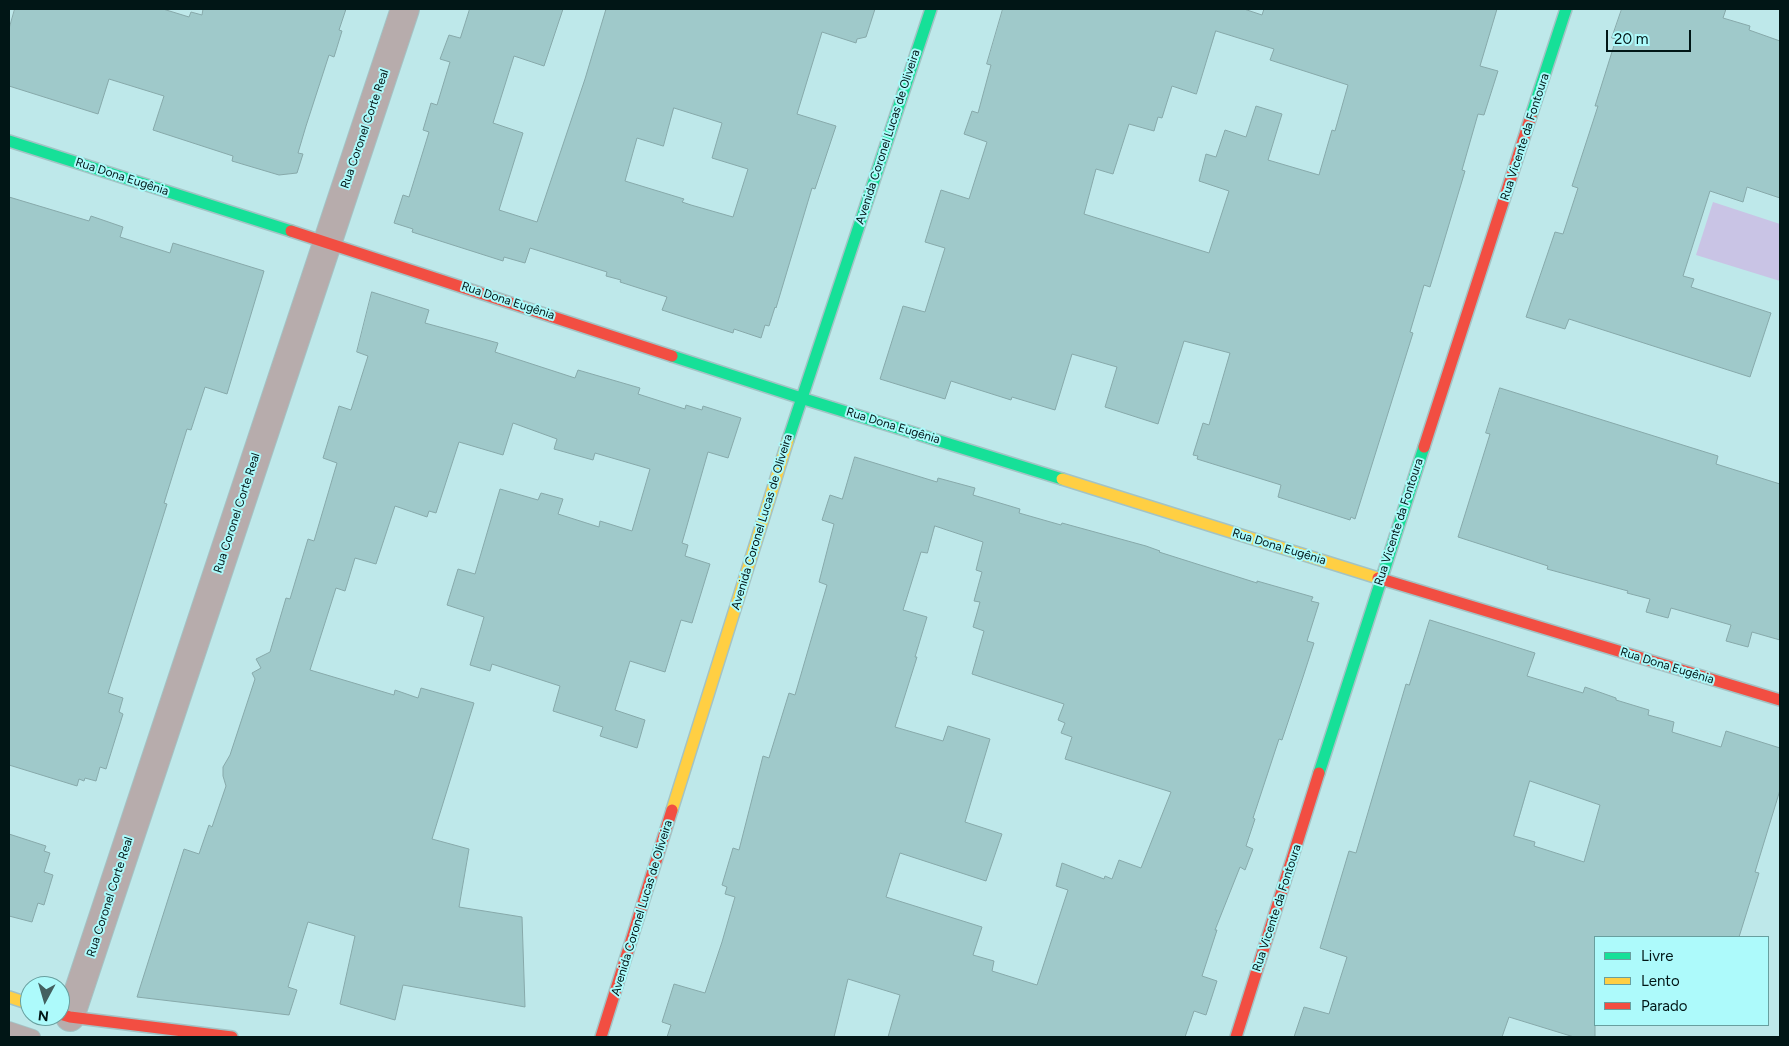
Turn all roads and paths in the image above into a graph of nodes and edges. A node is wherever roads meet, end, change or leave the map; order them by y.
1 (405, 9) edge
2 (931, 9) edge
3 (1566, 9) edge
4 (9, 141) edge
5 (327, 242) junction
6 (801, 398) junction
7 (1381, 579) junction
8 (1780, 700) edge
9 (70, 1001) edge
10 (70, 1017) edge
11 (9, 1029) edge
12 (33, 1037) edge
13 (232, 1037) edge
14 (601, 1037) edge
15 (1236, 1037) edge

1 - 5 street, Rua Coronel Corte Real
2 - 6 street, Avenida Coronel Lucas de Oliveira
3 - 7 street, Rua Vicente da Fontoura
4 - 5 street, Rua Dona Eugênia
5 - 6 street, Rua Dona Eugênia
5 - 9 street, Rua Coronel Corte Real
6 - 7 street, Rua Dona Eugênia
6 - 14 street, Avenida Coronel Lucas de Oliveira
7 - 8 street, Rua Dona Eugênia
7 - 15 street, Rua Vicente da Fontoura
10 - 13 street
11 - 12 lane

